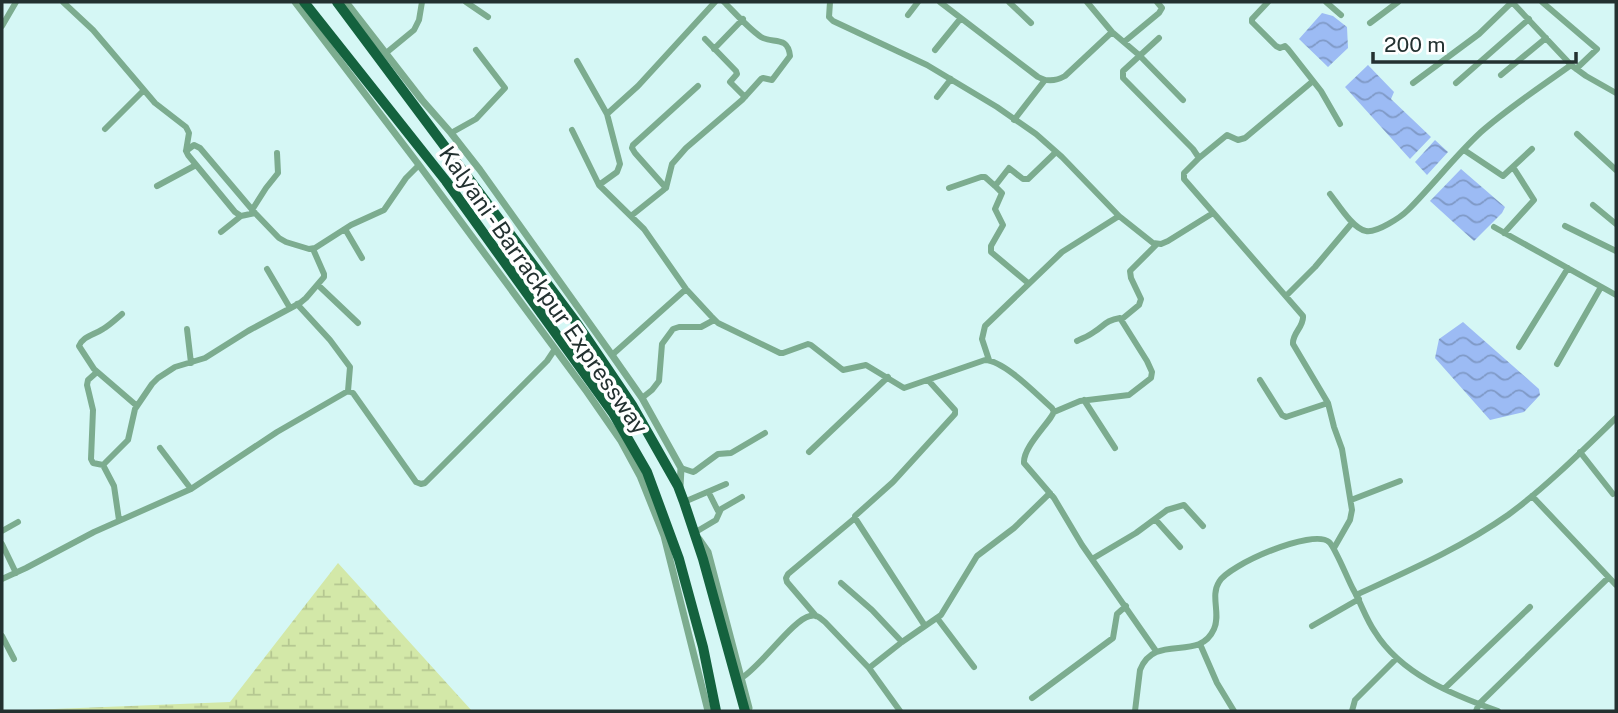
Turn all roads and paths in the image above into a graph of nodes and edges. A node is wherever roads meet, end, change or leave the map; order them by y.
1 (16, 2) edge
2 (63, 2) edge
3 (295, 2) edge
4 (304, 2) edge
5 (337, 2) edge
6 (346, 2) edge
7 (422, 2) edge
8 (466, 2) edge
9 (715, 2) edge
10 (724, 2) edge
11 (830, 2) edge
12 (918, 2) edge
13 (1009, 2) edge
14 (1087, 2) edge
15 (1157, 2) edge
16 (1268, 2) edge
17 (1326, 2) edge
18 (1398, 2) edge
19 (1512, 2) edge
20 (1542, 2) edge
21 (945, 3) edge
22 (908, 15) dead end
23 (1341, 15) dead end
24 (488, 17) dead end
25 (961, 18) junction
26 (743, 19) junction
27 (1529, 19) junction
28 (1031, 23) dead end
29 (1370, 23) dead end
30 (2, 26) edge
31 (1112, 32) junction
32 (1159, 38) dead end
33 (1546, 38) junction
34 (705, 39) dead end
35 (1124, 42) junction
36 (714, 49) junction
37 (476, 50) dead end
38 (935, 50) dead end
39 (386, 54) junction
40 (1139, 55) junction
41 (577, 61) dead end
42 (1573, 67) junction
43 (1501, 75) dead end
44 (951, 79) junction
45 (1045, 80) junction
46 (1313, 81) junction
47 (1413, 83) dead end
48 (1456, 83) dead end
49 (698, 86) dead end
50 (144, 90) junction
51 (1616, 93) edge
52 (745, 97) junction
53 (937, 97) dead end
54 (1183, 100) dead end
55 (607, 114) junction
56 (1014, 120) junction
57 (1340, 124) dead end
58 (105, 129) dead end
59 (572, 130) dead end
60 (451, 134) junction
61 (1577, 134) dead end
62 (1532, 149) dead end
63 (1464, 150) junction
64 (186, 151) junction
65 (1056, 152) junction
66 (277, 153) dead end
67 (1199, 158) junction
68 (196, 165) junction
69 (419, 165) junction
70 (1513, 167) junction
71 (1616, 170) edge
72 (600, 185) junction
73 (995, 186) junction
74 (157, 187) dead end
75 (666, 188) junction
76 (949, 188) dead end
77 (1330, 194) dead end
78 (1593, 205) dead end
79 (254, 212) junction
80 (1213, 213) junction
81 (242, 216) junction
82 (631, 216) junction
83 (1119, 216) junction
84 (1352, 223) junction
85 (1616, 224) edge
86 (1566, 226) dead end
87 (1494, 227) dead end
88 (345, 229) junction
89 (221, 232) dead end
90 (1504, 233) junction
91 (1157, 244) junction
92 (313, 248) junction
93 (1616, 251) edge
94 (362, 258) dead end
95 (1568, 268) junction
96 (267, 270) dead end
97 (1028, 283) junction
98 (318, 285) junction
99 (1601, 287) junction
100 (686, 289) junction
101 (1616, 295) edge
102 (1286, 296) junction
103 (294, 306) junction
104 (122, 313) dead end
105 (1122, 319) junction
106 (714, 320) junction
107 (358, 323) dead end
108 (187, 329) dead end
109 (1077, 341) dead end
110 (1519, 347) dead end
111 (555, 349) junction
112 (612, 355) junction
113 (989, 360) junction
114 (191, 363) junction
115 (1557, 364) dead end
116 (97, 372) junction
117 (888, 377) junction
118 (928, 380) junction
119 (1260, 380) dead end
120 (348, 391) junction
121 (642, 398) junction
122 (1084, 400) junction
123 (1328, 403) junction
124 (137, 406) junction
125 (1054, 412) junction
126 (1616, 418) edge
127 (765, 433) dead end
128 (160, 448) dead end
129 (1115, 448) dead end
130 (809, 452) dead end
131 (1580, 452) junction
132 (103, 465) junction
133 (681, 468) junction
134 (1400, 481) dead end
135 (726, 484) dead end
136 (191, 489) junction
137 (680, 491) junction
138 (709, 493) junction
139 (1050, 493) junction
140 (1613, 494) dead end
141 (1532, 496) junction
142 (742, 497) dead end
143 (1350, 500) junction
144 (684, 502) junction
145 (718, 512) junction
146 (855, 518) junction
147 (1156, 519) junction
148 (119, 520) junction
149 (18, 522) dead end
150 (1203, 526) dead end
151 (2, 531) edge
152 (694, 533) junction
153 (2, 544) edge
154 (1180, 547) dead end
155 (1334, 548) junction
156 (1092, 559) junction
157 (16, 573) junction
158 (1608, 578) junction
159 (2, 579) edge
160 (841, 583) dead end
161 (1616, 585) edge
162 (1357, 597) junction
163 (1126, 606) junction
164 (1530, 607) dead end
165 (817, 616) junction
166 (937, 618) junction
167 (925, 626) junction
168 (1312, 626) dead end
169 (2, 636) edge
170 (902, 642) junction
171 (1200, 644) junction
172 (1156, 651) junction
173 (14, 659) dead end
174 (1396, 659) junction
175 (974, 667) dead end
176 (869, 668) junction
177 (740, 679) junction
178 (1445, 688) junction
179 (1032, 698) dead end
180 (1478, 708) edge
181 (708, 711) edge
182 (716, 711) edge
183 (747, 711) edge
184 (900, 711) edge
185 (1135, 711) edge
186 (1234, 711) edge
187 (1352, 711) edge
188 (1498, 711) edge

1 - 30 street
2 - 50 street
3 - 69 street
4 - 182 highway, Kalyani - Barrackpur Expressway
5 - 137 highway, Kalyani - Barrackpur Expressway
6 - 39 street
7 - 39 street
8 - 24 street
9 - 55 street
10 - 26 street
11 - 44 street
12 - 22 street
13 - 28 street
14 - 31 street
15 - 35 street
16 - 46 street
17 - 23 street
18 - 29 street
19 - 27 street
19 - 47 street
20 - 42 street
21 - 25 street
25 - 38 street
25 - 45 street
26 - 36 street
26 - 52 street
27 - 33 street
27 - 48 street
31 - 35 street
31 - 45 street
32 - 40 street
33 - 42 street
33 - 43 street
34 - 36 street
35 - 40 street
36 - 52 street
37 - 60 street
39 - 60 street
40 - 54 street
40 - 67 street
41 - 55 street
42 - 51 street
42 - 63 street
44 - 53 street
44 - 56 street
45 - 56 street
46 - 57 street
46 - 67 street
49 - 75 street
50 - 58 street
50 - 64 street
52 - 75 street
55 - 72 street
56 - 65 street
59 - 72 street
60 - 112 street
61 - 71 street
62 - 70 street
63 - 70 street
63 - 84 street
64 - 68 street
64 - 79 street
65 - 73 street
65 - 83 street
66 - 79 street
67 - 80 street
68 - 74 street
68 - 81 street
69 - 88 street
69 - 111 street
70 - 90 street
72 - 82 street
73 - 76 street
73 - 97 street
75 - 82 street
77 - 84 street
78 - 85 street
79 - 81 street
79 - 92 street
80 - 91 street
80 - 102 street
81 - 89 street
82 - 100 street
83 - 91 street
83 - 97 street
84 - 102 street
86 - 93 street
87 - 90 street
88 - 92 street
88 - 94 street
90 - 95 street
91 - 105 street
92 - 98 street
95 - 99 street
95 - 110 street
96 - 103 street
97 - 113 street
98 - 103 street
98 - 107 street
99 - 101 street
99 - 115 street
100 - 106 street
100 - 112 street
102 - 123 street
103 - 114 street
103 - 120 street
104 - 116 street
105 - 109 street
105 - 122 street
106 - 117 street
106 - 121 street
108 - 114 street
111 - 120 street
111 - 181 street
112 - 121 street
113 - 118 street
113 - 125 street
114 - 124 street
116 - 124 street
116 - 132 street
117 - 118 street
117 - 130 street
118 - 146 street
119 - 123 street
120 - 136 street
121 - 133 street
122 - 125 street
122 - 129 street
123 - 143 street
124 - 132 street
125 - 139 street
126 - 131 street
127 - 133 street
128 - 136 street
131 - 140 street
131 - 141 street
132 - 148 street
133 - 137 street
134 - 143 street
135 - 138 street
136 - 148 street
137 - 144 highway, Kalyani - Barrackpur Expressway
138 - 144 street
138 - 145 street
139 - 156 street
139 - 166 street
141 - 158 street
141 - 162 street
142 - 145 street
143 - 155 street
144 - 152 highway, Kalyani - Barrackpur Expressway
145 - 152 street
146 - 165 street
146 - 167 street
147 - 150 street
147 - 154 street
147 - 156 street
148 - 157 street
149 - 151 street
152 - 177 highway, Kalyani - Barrackpur Expressway
153 - 157 street
155 - 162 street
155 - 171 street
156 - 163 street
157 - 159 street
158 - 161 street
158 - 180 street
160 - 170 street
162 - 168 street
162 - 174 street
163 - 172 street
163 - 179 street
164 - 178 street
165 - 176 street
165 - 177 street
166 - 167 street
166 - 175 street
167 - 170 street
169 - 173 street
170 - 176 street
171 - 172 street
171 - 186 street
172 - 185 street
174 - 178 street
174 - 187 street
176 - 184 street
177 - 183 highway, Kalyani - Barrackpur Expressway
178 - 180 street
180 - 188 street

